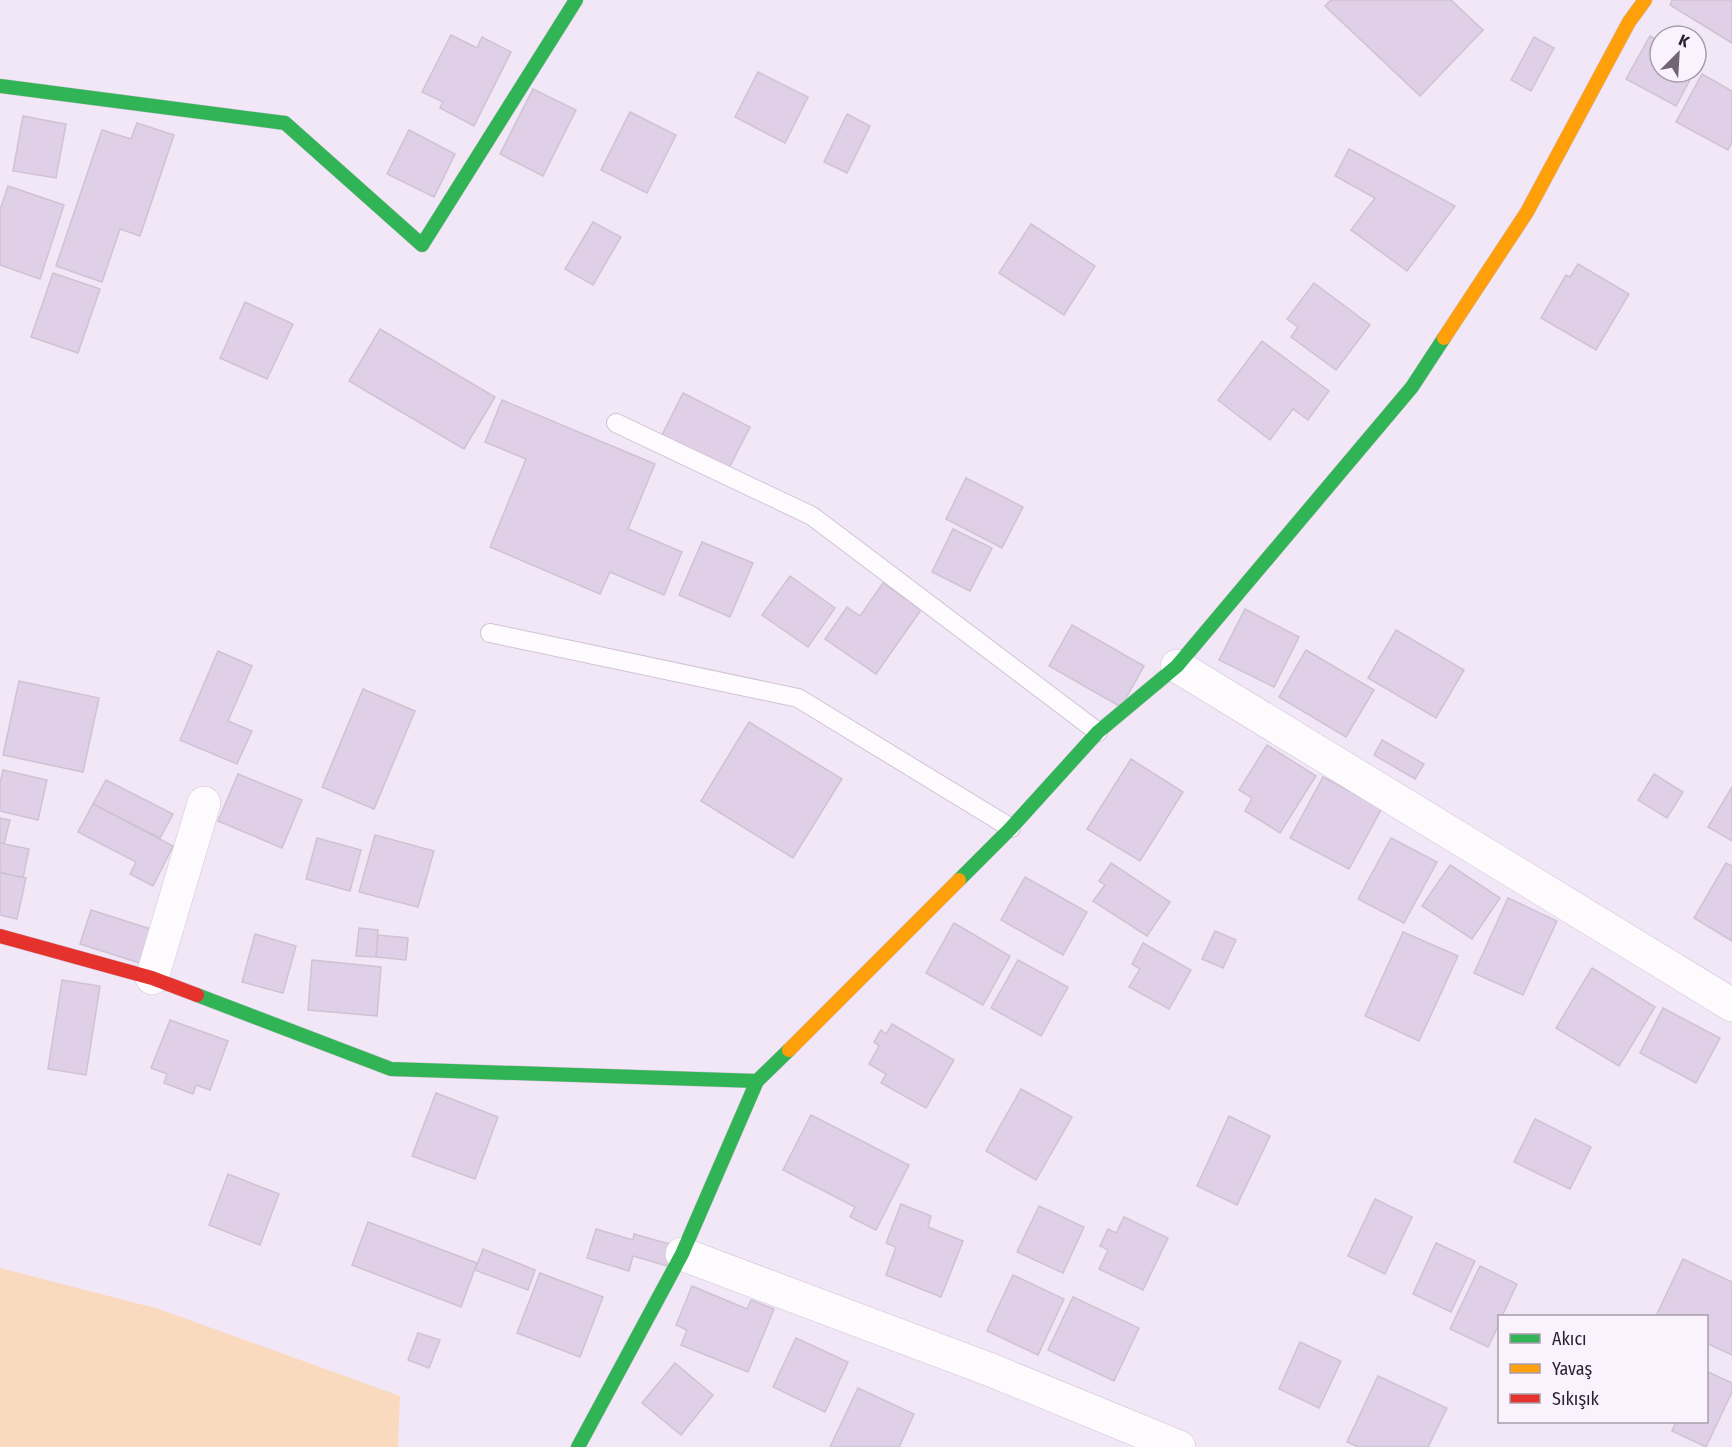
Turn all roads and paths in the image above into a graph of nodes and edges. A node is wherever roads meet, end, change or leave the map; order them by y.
1 (576, 0) edge
2 (1645, 0) edge
3 (0, 86) edge
4 (616, 423) dead end
5 (490, 633) dead end
6 (1177, 666) junction
7 (1098, 732) junction
8 (204, 803) dead end
9 (1011, 828) junction
10 (0, 936) edge
11 (152, 978) junction
12 (1732, 1005) edge
13 (757, 1081) junction
14 (682, 1254) junction
15 (578, 1447) edge
16 (1179, 1447) edge

1 - 3 street
2 - 6 street
4 - 7 lane
5 - 9 lane
6 - 7 street
6 - 12 street
7 - 9 street
8 - 11 street
9 - 13 street
10 - 11 street
11 - 13 street
13 - 14 street
14 - 15 street
14 - 16 street

